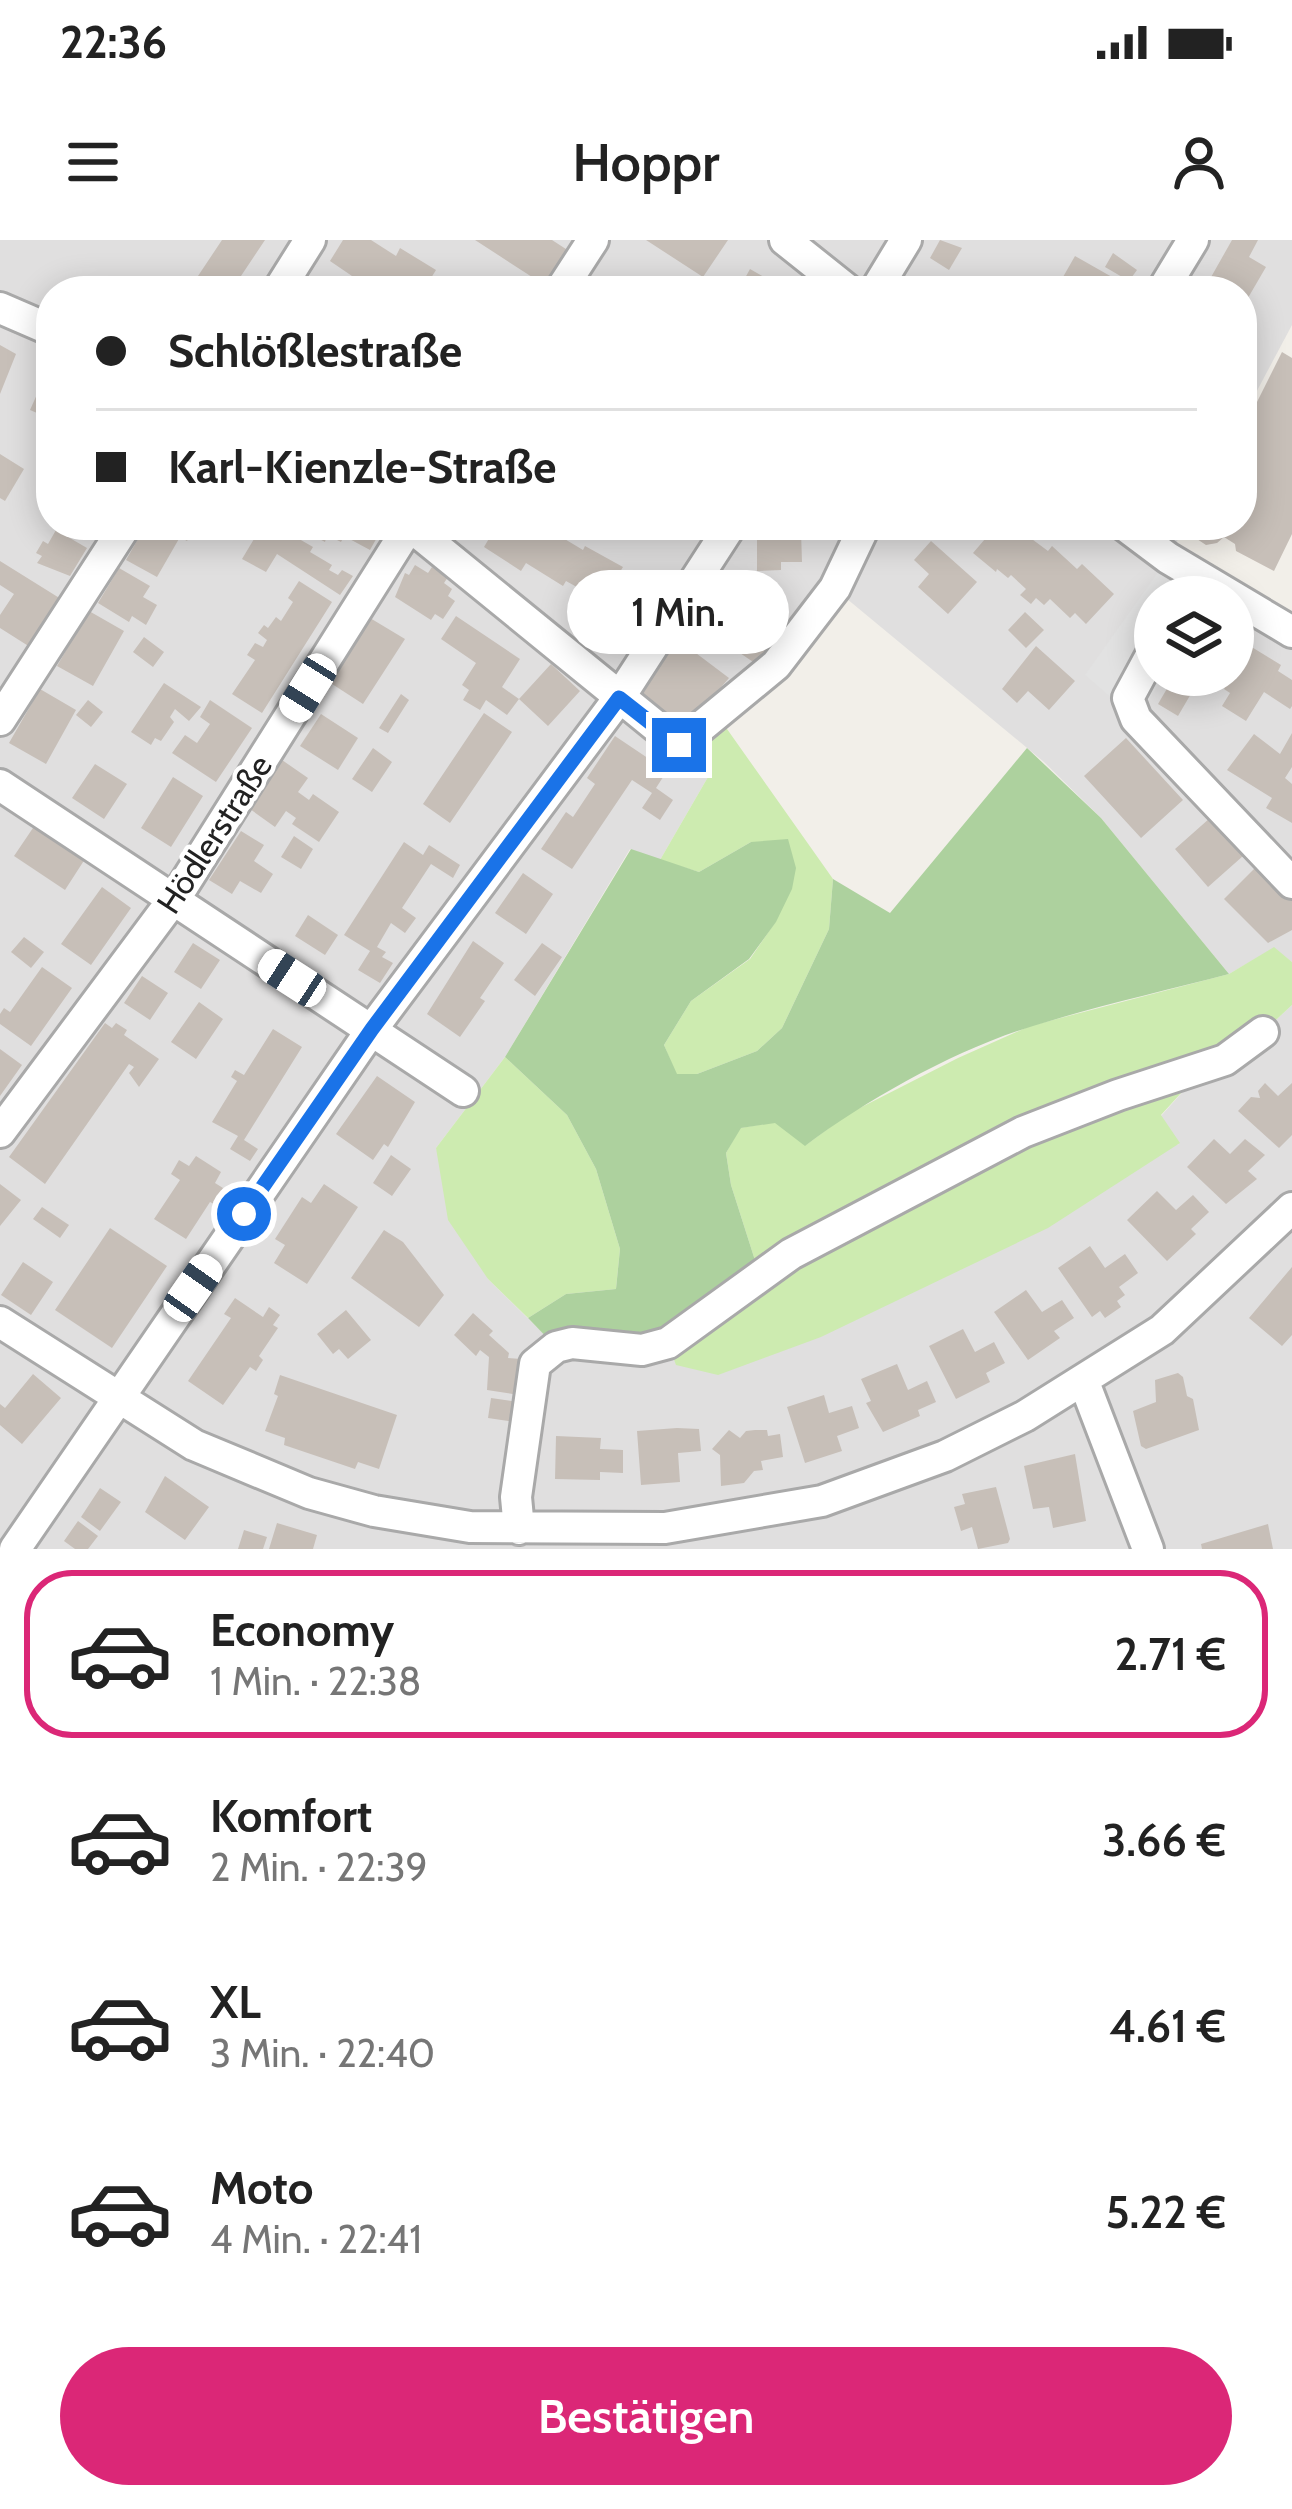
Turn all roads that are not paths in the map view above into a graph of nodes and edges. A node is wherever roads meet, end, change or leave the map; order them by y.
1 (310, 240) edge
2 (592, 240) edge
3 (785, 240) edge
4 (906, 240) edge
5 (1193, 240) edge
6 (287, 276) edge
7 (569, 276) edge
8 (831, 276) edge
9 (884, 276) edge
10 (1171, 276) edge
11 (0, 308) edge
12 (36, 324) edge
13 (116, 540) edge
14 (401, 540) edge
15 (428, 540) edge
16 (721, 540) edge
17 (858, 540) edge
18 (1140, 540) edge
19 (1178, 576) edge
20 (1254, 615) edge
21 (1292, 632) edge
22 (1134, 687) edge
23 (619, 698) junction
24 (0, 720) edge
25 (0, 785) edge
26 (1292, 883) edge
27 (173, 900) junction
28 (372, 1029) junction
29 (1263, 1032) dead end
30 (463, 1091) dead end
31 (0, 1132) edge
32 (1292, 1208) edge
33 (0, 1322) edge
34 (1084, 1382) junction
35 (116, 1399) junction
36 (519, 1529) junction
37 (15, 1549) edge
38 (1148, 1549) edge

1 - 6 street
2 - 7 street
3 - 8 street
4 - 9 street
5 - 10 street
11 - 12 street
13 - 24 street
14 - 27 street, Hödlerstraße
15 - 23 street
16 - 23 street
17 - 23 street
18 - 19 street
20 - 21 street
22 - 26 street
23 - 28 street
25 - 27 street
27 - 28 street
27 - 31 street, Hödlerstraße
28 - 30 street
28 - 35 street
29 - 36 street
32 - 34 street
33 - 35 street
34 - 36 street
34 - 38 street
35 - 36 street
35 - 37 street

